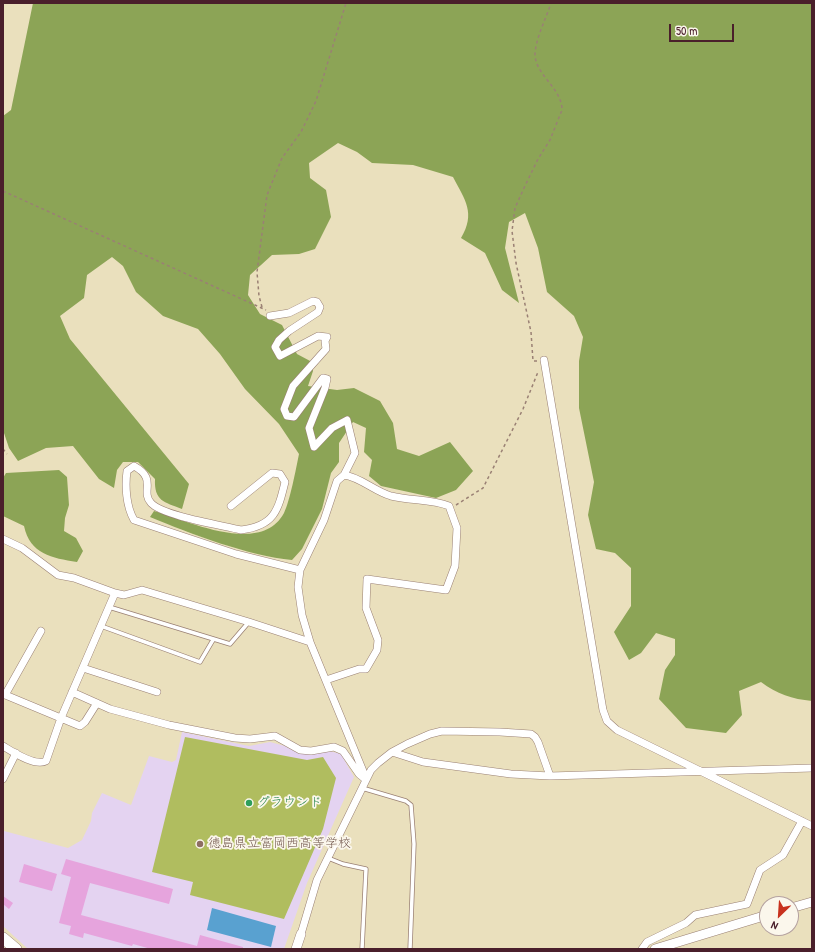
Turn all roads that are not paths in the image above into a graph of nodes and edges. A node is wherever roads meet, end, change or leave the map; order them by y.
1 (273, 316) road end
2 (544, 360) road end
3 (344, 475) junction
4 (231, 506) dead end
5 (3, 539) edge
6 (300, 570) junction
7 (115, 593) junction
8 (109, 607) junction
9 (249, 622) junction
10 (101, 626) junction
11 (41, 631) dead end
12 (213, 640) junction
13 (310, 642) junction
14 (82, 668) junction
15 (326, 680) junction
16 (72, 692) junction
17 (157, 692) dead end
18 (4, 694) edge
19 (97, 703) junction
20 (61, 718) junction
21 (3, 746) edge
22 (392, 752) junction
23 (16, 753) junction
24 (812, 768) edge
25 (703, 772) junction
26 (550, 776) junction
27 (365, 778) junction
28 (3, 779) edge
29 (362, 788) junction
30 (802, 820) junction
31 (812, 826) edge
32 (327, 858) junction
33 (812, 902) edge
34 (799, 906) edge
35 (759, 917) edge
36 (301, 934) joint
37 (3, 938) edge
38 (16, 949) edge
39 (296, 949) edge
40 (362, 949) edge
41 (410, 949) edge
42 (642, 949) edge
43 (655, 949) edge

1 - 3 street
2 - 25 street
3 - 6 street
3 - 15 street
4 - 6 street
5 - 7 street
6 - 13 street
7 - 8 street
7 - 9 street
8 - 10 street
8 - 12 lane
9 - 12 lane
9 - 13 street
10 - 12 lane
10 - 14 street
11 - 18 street
13 - 15 street
14 - 16 street
14 - 17 street
15 - 27 street
16 - 19 street
16 - 20 street
18 - 20 street
19 - 20 street
19 - 27 street
20 - 23 street
21 - 23 street
22 - 26 street
22 - 26 street
22 - 27 street
23 - 28 street
24 - 25 street
25 - 26 street
25 - 30 street
27 - 29 street
29 - 32 street
29 - 41 lane
30 - 31 street
30 - 42 street
32 - 36 street
32 - 40 lane
33 - 34 street
35 - 43 street
36 - 39 street
37 - 38 main road

